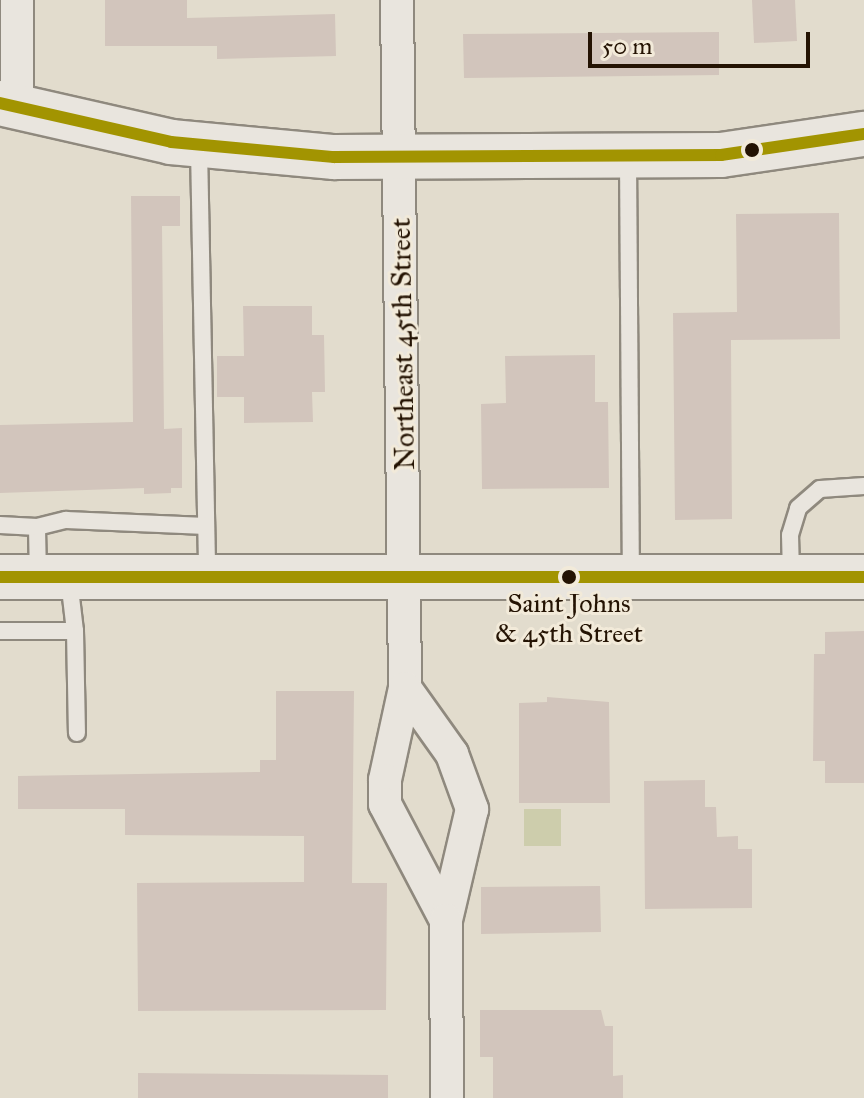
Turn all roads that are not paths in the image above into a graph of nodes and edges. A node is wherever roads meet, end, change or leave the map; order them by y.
1 (17, 0) edge
2 (397, 0) edge
3 (8, 105) edge
4 (864, 134) edge
5 (199, 147) junction
6 (399, 157) junction
7 (628, 157) junction
8 (864, 486) edge
9 (0, 525) edge
10 (206, 526) junction
11 (37, 527) junction
12 (36, 577) edge
13 (791, 577) junction
14 (864, 577) edge
15 (207, 578) junction
16 (407, 578) junction
17 (631, 578) junction
18 (0, 631) edge
19 (75, 631) junction
20 (405, 688) junction
21 (77, 733) dead end
22 (446, 920) junction
23 (447, 1098) edge

1 - 3 street
2 - 6 street, Northeast 45th Street
3 - 5 main road
4 - 7 main road
5 - 6 main road
5 - 10 lane
6 - 7 main road
6 - 16 street, Northeast 45th Street
7 - 17 lane
8 - 13 lane
9 - 11 lane
10 - 11 lane
10 - 15 lane
11 - 12 lane
12 - 15 main road
12 - 19 lane
13 - 14 main road
13 - 17 main road
15 - 16 main road
16 - 17 main road
16 - 20 street, Northeast 45th Street
18 - 19 lane
19 - 21 lane
20 - 22 street, Northeast 45th Street
20 - 22 street, Northeast 45th Street
22 - 23 street, Northeast 45th Street

